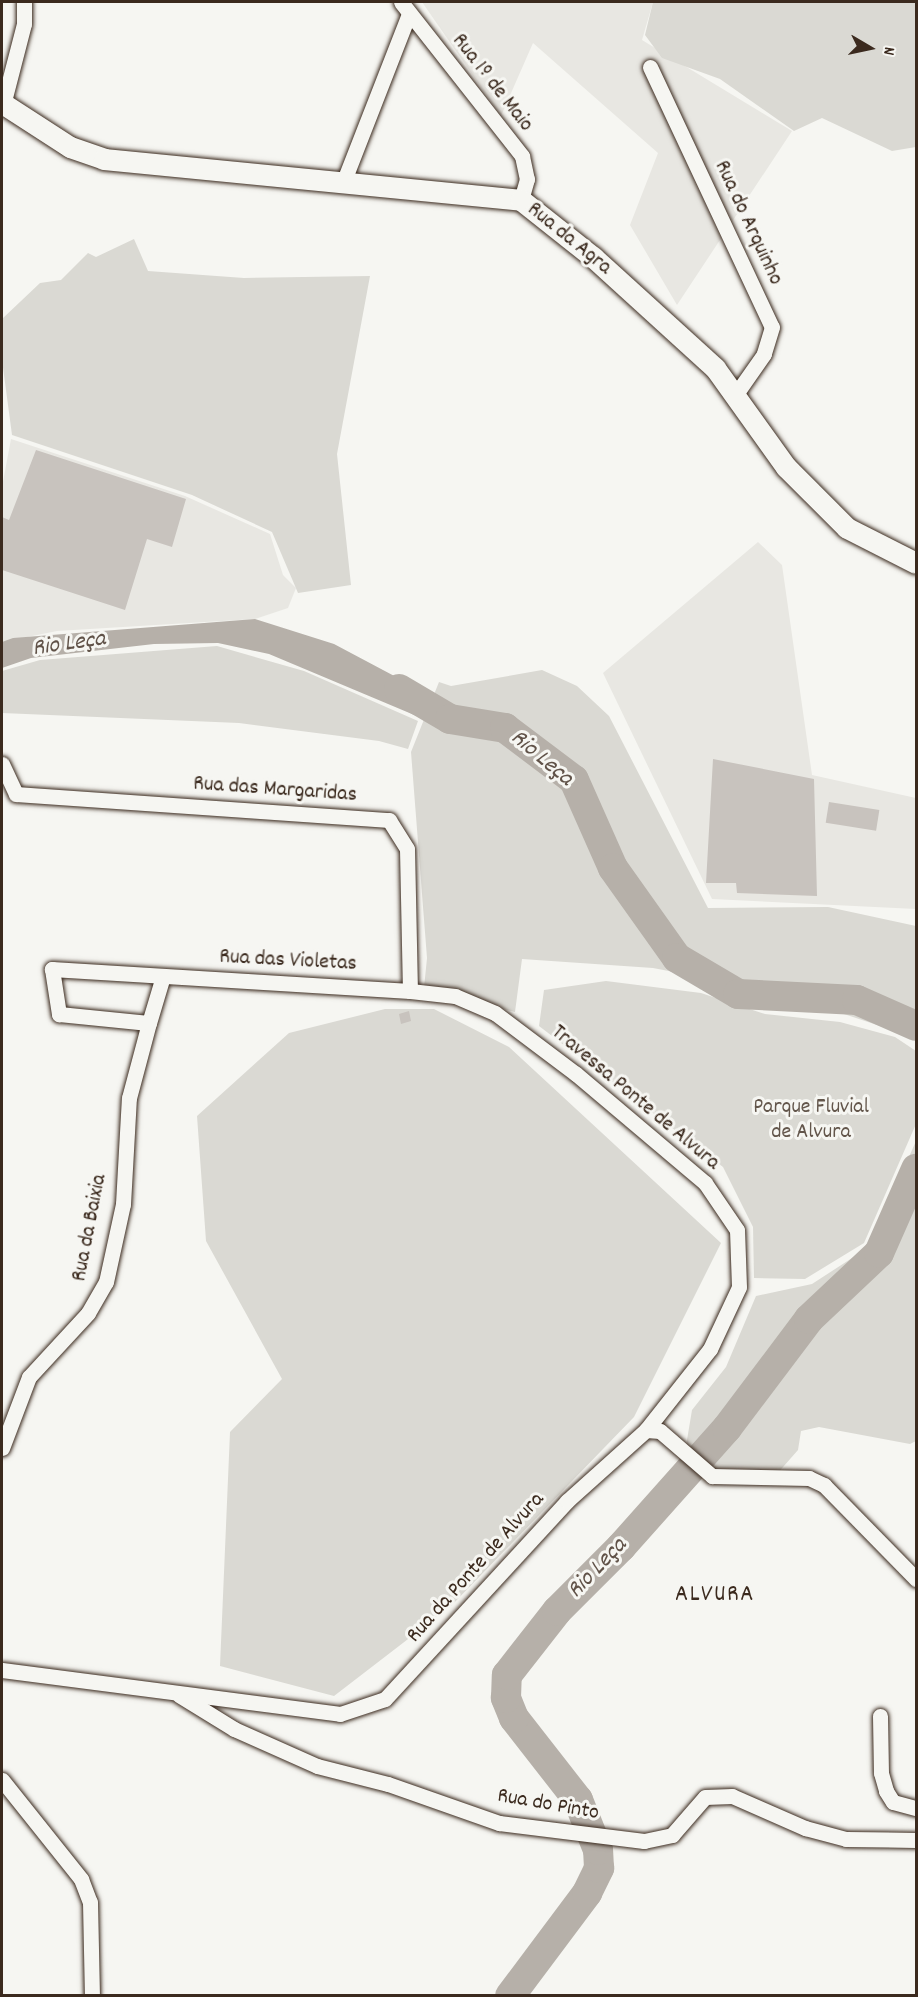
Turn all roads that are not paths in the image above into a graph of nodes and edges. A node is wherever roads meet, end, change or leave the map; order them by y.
1 (24, 2) edge
2 (405, 8) edge
3 (650, 67) dead end
4 (2, 104) edge
5 (344, 183) junction
6 (521, 200) junction
7 (736, 394) junction
8 (916, 563) edge
9 (2, 764) edge
10 (163, 976) junction
11 (410, 991) junction
12 (148, 1023) junction
13 (646, 1430) junction
14 (2, 1448) edge
15 (916, 1579) edge
16 (2, 1670) edge
17 (171, 1690) junction
18 (880, 1716) dead end
19 (2, 1780) edge
20 (916, 1808) edge
21 (916, 1840) edge
22 (93, 1995) edge

1 - 4 street
2 - 5 street
2 - 6 street, Rua 1º de Maio
3 - 7 street, Rua do Arquinho
4 - 5 main road, Rua da Agra
5 - 6 main road, Rua da Agra
6 - 7 main road, Rua da Agra
7 - 8 main road, Rua da Agra
9 - 11 street, Rua das Margaridas
10 - 11 street, Rua das Violetas
10 - 12 street, Rua da Baixia
10 - 12 street, Rua das Violetas
11 - 13 street, Travessa Ponte de Alvura
12 - 14 street, Rua da Baixia
13 - 15 street
13 - 17 street, Rua da Ponte de Alvura
16 - 17 street, Rua da Ponte de Alvura
17 - 21 street, Rua do Pinto
18 - 20 street
19 - 22 street

